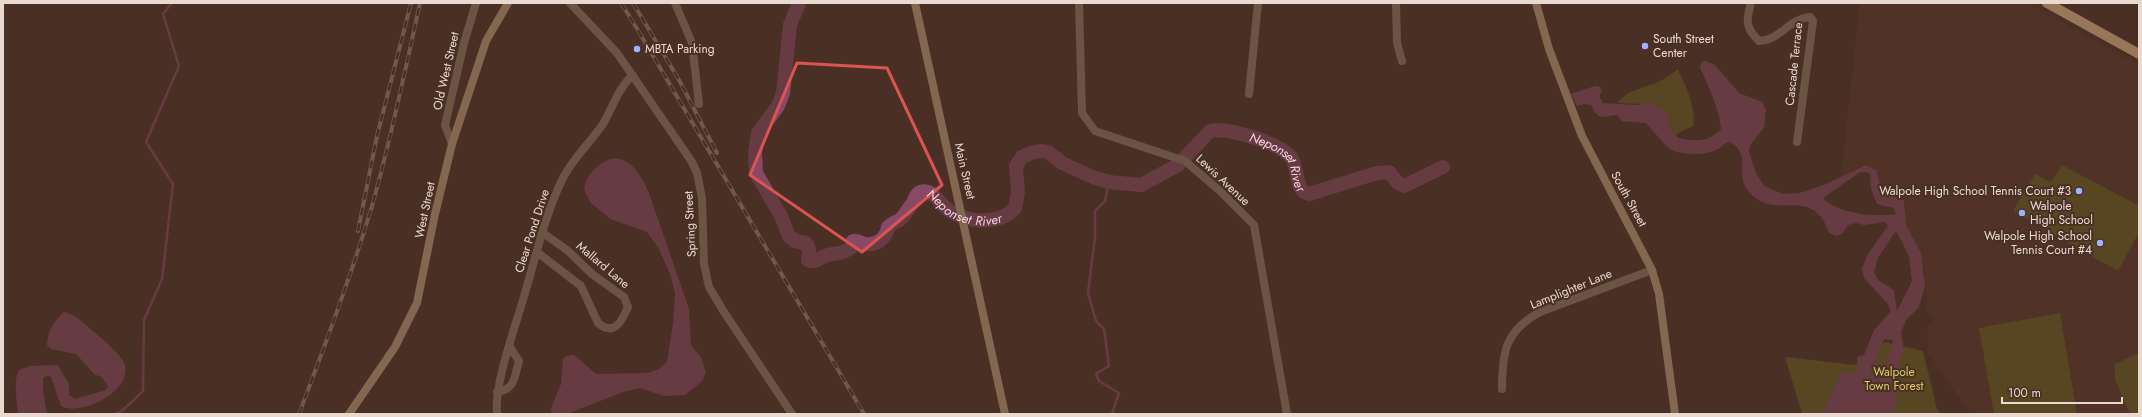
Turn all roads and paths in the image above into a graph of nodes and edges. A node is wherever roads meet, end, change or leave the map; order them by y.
1 (476, 3) edge
2 (508, 3) edge
3 (570, 3) edge
4 (675, 3) edge
5 (916, 3) edge
6 (1079, 3) edge
7 (1258, 3) edge
8 (1396, 3) edge
9 (1536, 3) edge
10 (1751, 3) edge
11 (2047, 3) edge
12 (2139, 54) edge
13 (1402, 61) dead end
14 (633, 75) junction
15 (1249, 94) dead end
16 (699, 104) dead end
17 (1797, 142) dead end
18 (452, 144) junction
19 (544, 232) junction
20 (537, 252) junction
21 (1652, 270) junction
22 (510, 347) junction
23 (1502, 390) dead end
24 (497, 392) junction
25 (348, 414) edge
26 (497, 414) edge
27 (792, 414) edge
28 (1005, 414) edge
29 (1287, 414) edge
30 (1674, 414) edge

1 - 18 street, Old West Street
2 - 18 street, West Street
3 - 14 street, Spring Street
4 - 16 street
5 - 28 street, Main Street
6 - 29 street, Lewis Avenue
7 - 15 street
8 - 13 street
9 - 21 street, South Street
10 - 17 street, Cascade Terrace
11 - 12 main road
14 - 19 street, Clear Pond Drive
14 - 27 street, Spring Street
18 - 25 street, West Street
19 - 20 street, Clear Pond Drive
19 - 20 street, Mallard Lane
20 - 22 street, Clear Pond Drive
21 - 23 street, Lamplighter Lane
21 - 30 street, South Street
22 - 24 street, Clear Pond Drive
22 - 24 street
24 - 26 street, Clear Pond Drive

